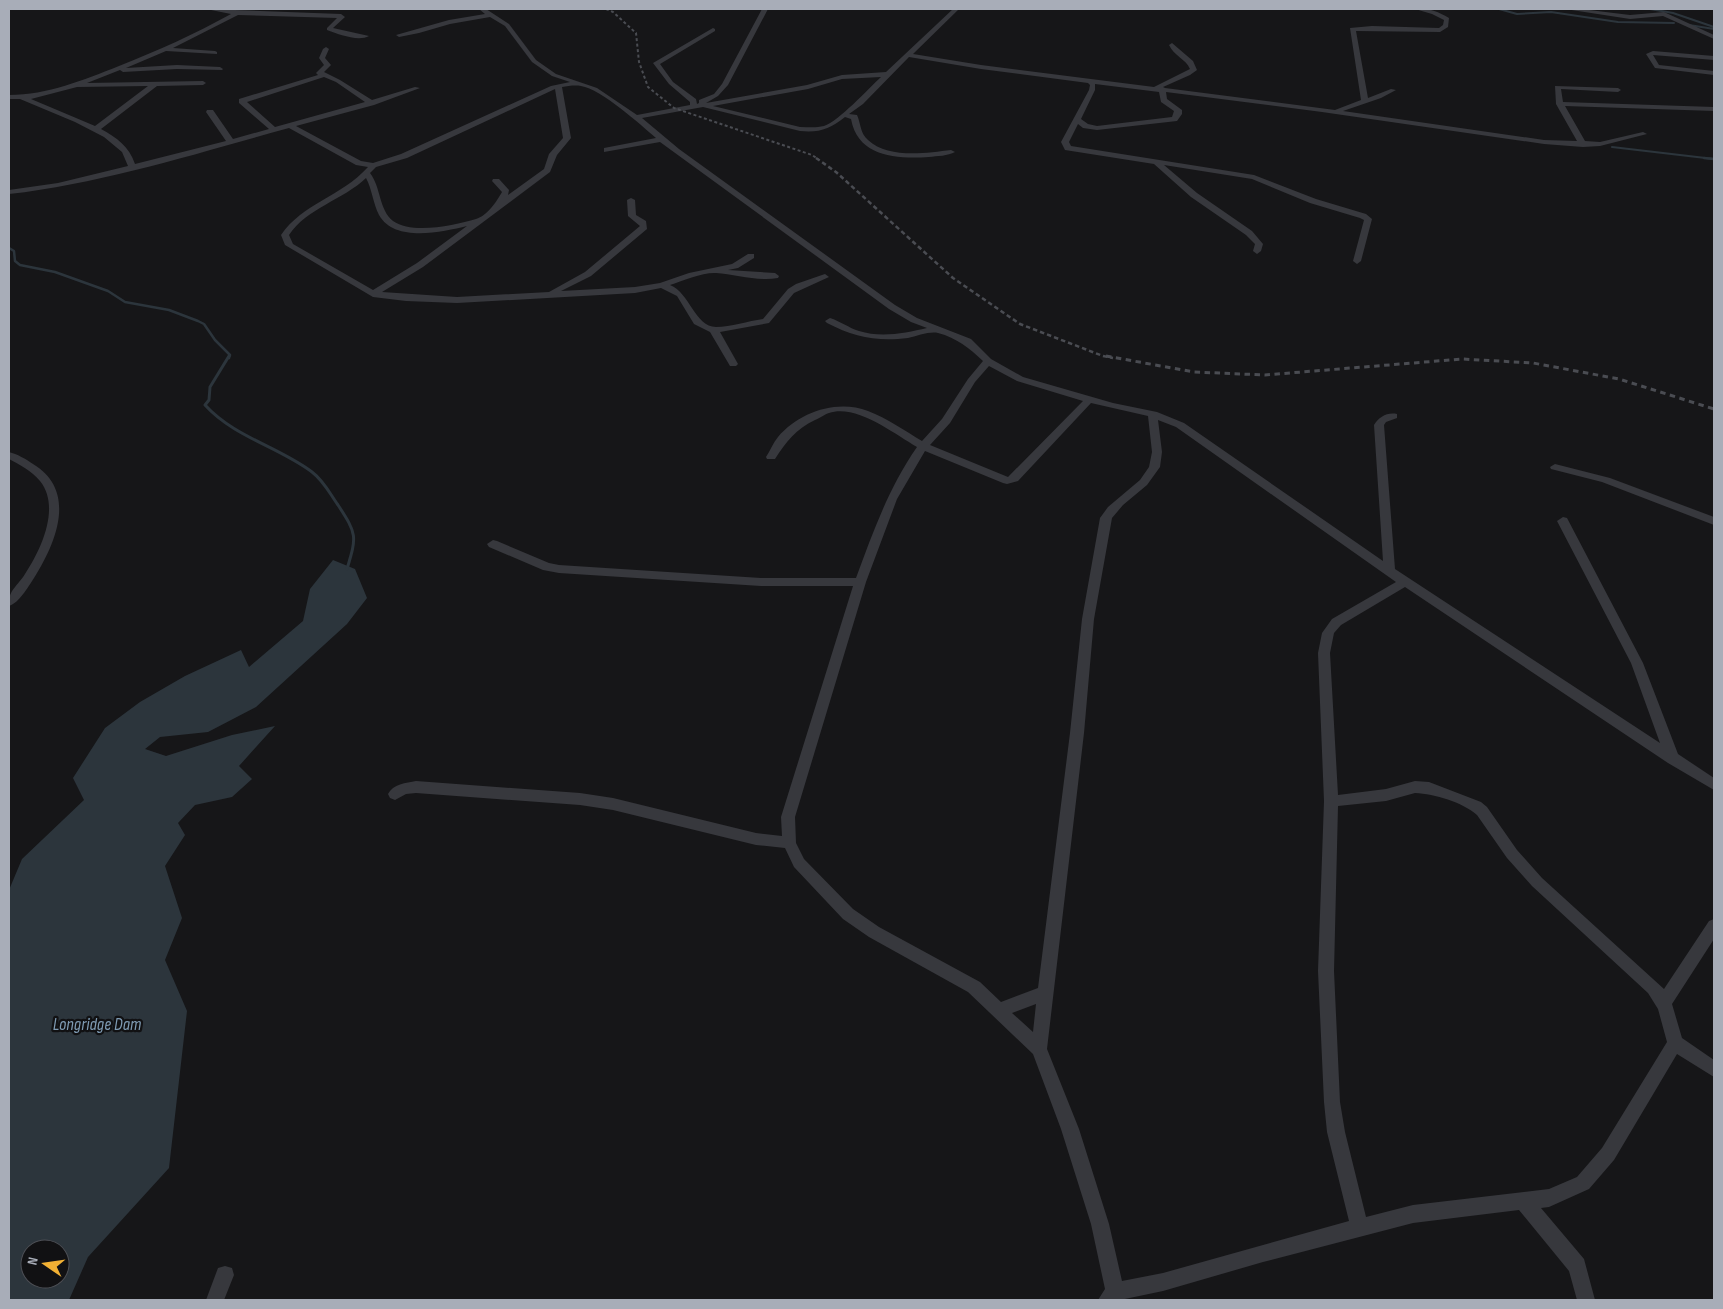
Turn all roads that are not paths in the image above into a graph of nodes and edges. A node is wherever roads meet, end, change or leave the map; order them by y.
1 (210, 9) edge
2 (482, 9) edge
3 (765, 9) edge
4 (956, 9) edge
5 (1414, 9) edge
6 (1418, 9) edge
7 (1568, 9) edge
8 (1665, 12) edge
9 (237, 13) junction
10 (490, 15) junction
11 (1426, 29) junction
12 (713, 30) dead end
13 (399, 35) dead end
14 (366, 36) dead end
15 (1714, 37) edge
16 (1172, 45) dead end
17 (326, 49) dead end
18 (165, 50) junction
19 (215, 53) dead end
20 (908, 55) junction
21 (1714, 58) edge
22 (115, 69) junction
23 (220, 69) dead end
24 (1714, 73) edge
25 (888, 74) junction
26 (324, 75) junction
27 (554, 75) junction
28 (1090, 81) junction
29 (203, 83) dead end
30 (155, 84) junction
31 (583, 84) junction
32 (74, 85) junction
33 (555, 86) junction
34 (417, 88) dead end
35 (1153, 88) junction
36 (1162, 89) junction
37 (1393, 90) dead end
38 (1618, 90) dead end
39 (9, 97) edge
40 (22, 98) junction
41 (1365, 102) junction
42 (371, 103) junction
43 (1560, 104) junction
44 (697, 105) junction
45 (1714, 109) edge
46 (1331, 111) junction
47 (210, 112) dead end
48 (844, 115) junction
49 (636, 117) junction
50 (1077, 120) junction
51 (291, 126) junction
52 (95, 130) junction
53 (274, 130) junction
54 (1643, 134) dead end
55 (662, 139) junction
56 (231, 142) junction
57 (1583, 145) junction
58 (607, 150) dead end
59 (952, 152) dead end
60 (1157, 163) junction
61 (133, 168) junction
62 (370, 169) junction
63 (496, 181) dead end
64 (9, 192) edge
65 (631, 200) dead end
66 (1257, 252) dead end
67 (751, 256) dead end
68 (1357, 262) dead end
69 (714, 271) junction
70 (775, 276) dead end
71 (825, 277) dead end
72 (662, 285) junction
73 (373, 294) junction
74 (548, 294) junction
75 (830, 321) dead end
76 (936, 329) junction
77 (714, 330) junction
78 (988, 361) junction
79 (733, 364) dead end
80 (1090, 400) junction
81 (1153, 414) junction
82 (1393, 416) dead end
83 (923, 446) junction
84 (9, 455) edge
85 (771, 457) dead end
86 (1555, 467) dead end
87 (1563, 521) dead end
88 (1714, 521) edge
89 (493, 544) dead end
90 (1389, 570) junction
91 (860, 582) junction
92 (1405, 582) junction
93 (9, 602) edge
94 (1673, 758) junction
95 (1714, 785) edge
96 (395, 794) dead end
97 (1331, 801) junction
98 (788, 843) junction
99 (1714, 926) edge
100 (1046, 993) junction
101 (1664, 1002) junction
102 (1000, 1010) junction
103 (1675, 1042) junction
104 (1039, 1049) junction
105 (1714, 1069) edge
106 (1523, 1200) junction
107 (1360, 1228) junction
108 (225, 1275) dead end
109 (1111, 1296) edge
110 (215, 1300) edge
111 (1586, 1300) edge

1 - 9 street
2 - 10 street
3 - 44 street
4 - 20 street
5 - 11 street
6 - 11 street
7 - 8 street
8 - 15 street
9 - 14 street
9 - 18 street
10 - 13 street
10 - 27 street
11 - 41 street
12 - 44 street
16 - 35 street
17 - 26 street
18 - 19 street
18 - 22 street
20 - 25 street
20 - 28 street
21 - 24 street
22 - 23 street
22 - 32 street
25 - 44 street
25 - 48 street
26 - 42 street
26 - 53 street
27 - 31 street
27 - 33 street
28 - 35 street
28 - 50 street
29 - 30 street
30 - 32 street
30 - 52 street
31 - 33 street
31 - 49 street
32 - 40 street
33 - 62 street
33 - 73 street
34 - 42 street
35 - 36 street
36 - 46 street
36 - 50 street
37 - 41 street
38 - 43 street
39 - 40 street
40 - 52 street
41 - 46 street
42 - 51 street
43 - 45 street
43 - 57 street
44 - 48 street
44 - 49 street
46 - 57 street
47 - 56 street
48 - 59 street
49 - 55 street
50 - 60 street
51 - 53 street
51 - 62 street
52 - 61 street
53 - 56 street
54 - 57 street
55 - 58 street
55 - 76 street
56 - 61 street
60 - 66 street
60 - 68 street
61 - 64 street
62 - 63 street
62 - 73 street
65 - 74 street
67 - 69 street
69 - 70 street
69 - 72 street
71 - 77 street
72 - 74 street
72 - 77 street
73 - 74 street
75 - 76 street
76 - 78 street
77 - 79 street
78 - 80 street
78 - 83 street
80 - 81 street
80 - 83 street
81 - 90 street
81 - 100 street
82 - 90 street
83 - 85 street
83 - 91 street
84 - 93 street
86 - 88 street
87 - 94 street
89 - 91 street
90 - 92 street
91 - 98 street
92 - 94 street
92 - 97 street
94 - 95 street
96 - 98 street
97 - 101 street
97 - 107 street
98 - 102 street
99 - 101 street
100 - 102 street
100 - 104 street
101 - 103 street
102 - 104 street
103 - 105 street
103 - 106 street
104 - 109 street
106 - 107 street
106 - 111 street
107 - 109 street
108 - 110 street

